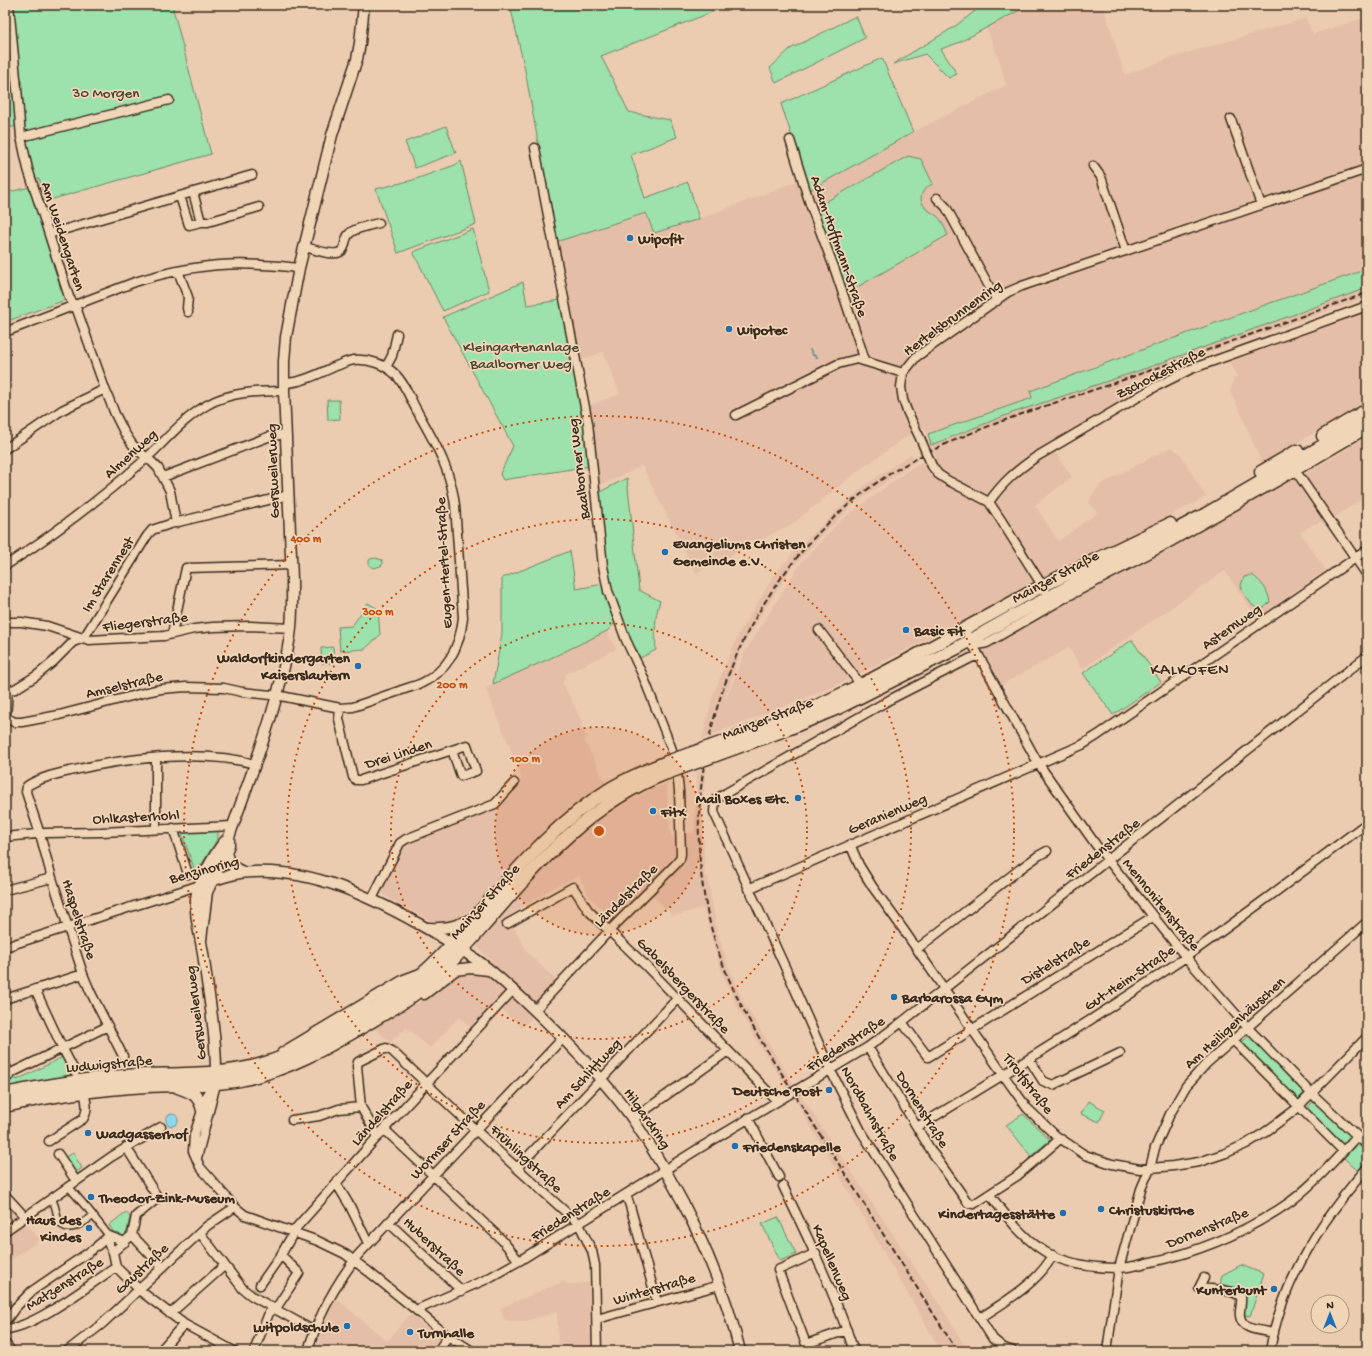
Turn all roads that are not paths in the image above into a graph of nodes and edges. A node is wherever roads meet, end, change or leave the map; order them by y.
1 (9, 5) edge
2 (364, 5) edge
3 (168, 100) dead end
4 (1231, 119) dead end
5 (21, 137) junction
6 (790, 140) dead end
7 (535, 148) dead end
8 (1093, 166) dead end
9 (1367, 169) edge
10 (252, 175) dead end
11 (193, 192) junction
12 (180, 196) junction
13 (937, 198) dead end
14 (1261, 205) junction
15 (259, 207) dead end
16 (201, 222) junction
17 (379, 223) dead end
18 (49, 234) junction
19 (305, 247) junction
20 (1126, 251) junction
21 (299, 268) junction
22 (178, 271) junction
23 (997, 300) junction
24 (74, 306) junction
25 (1367, 306) edge
26 (188, 312) dead end
27 (5, 332) edge
28 (397, 334) dead end
29 (864, 361) junction
30 (386, 367) junction
31 (903, 373) junction
32 (284, 387) junction
33 (105, 389) junction
34 (1367, 410) edge
35 (736, 415) dead end
36 (1367, 420) edge
37 (1367, 429) edge
38 (286, 434) junction
39 (5, 449) edge
40 (147, 458) junction
41 (1293, 468) junction
42 (163, 477) junction
43 (289, 495) junction
44 (989, 502) junction
45 (176, 523) junction
46 (1367, 550) edge
47 (1355, 558) junction
48 (292, 565) junction
49 (5, 566) edge
50 (1367, 575) edge
51 (1042, 586) junction
52 (1049, 597) junction
53 (5, 622) edge
54 (291, 628) junction
55 (964, 629) junction
56 (819, 630) dead end
57 (172, 634) junction
58 (81, 639) junction
59 (972, 644) junction
60 (978, 656) junction
61 (1367, 656) edge
62 (861, 685) junction
63 (7, 690) edge
64 (277, 696) junction
65 (340, 708) junction
66 (735, 743) junction
67 (452, 750) dead end
68 (156, 758) junction
69 (1038, 763) junction
70 (255, 764) junction
71 (671, 771) junction
72 (514, 783) dead end
73 (1367, 823) edge
74 (233, 826) junction
75 (173, 828) junction
76 (156, 829) junction
77 (40, 834) junction
78 (5, 837) edge
79 (229, 837) junction
80 (850, 844) junction
81 (226, 852) junction
82 (1048, 852) dead end
83 (1109, 860) junction
84 (243, 872) junction
85 (188, 874) dead end
86 (52, 878) junction
87 (214, 880) junction
88 (200, 884) junction
89 (748, 889) junction
90 (5, 890) edge
91 (372, 899) junction
92 (1154, 916) junction
93 (476, 917) junction
94 (1367, 922) edge
95 (507, 924) dead end
96 (68, 927) junction
97 (427, 928) junction
98 (610, 930) junction
99 (201, 940) junction
100 (5, 947) edge
101 (457, 947) junction
102 (917, 949) junction
103 (1185, 956) junction
104 (490, 971) junction
105 (84, 974) junction
106 (944, 989) junction
107 (35, 990) junction
108 (513, 990) junction
109 (678, 998) junction
110 (5, 999) edge
111 (403, 1002) junction
112 (535, 1010) junction
113 (902, 1022) junction
114 (108, 1026) junction
115 (1248, 1028) junction
116 (972, 1029) junction
117 (1367, 1037) edge
118 (563, 1038) junction
119 (1233, 1040) junction
120 (868, 1047) junction
121 (62, 1048) junction
122 (728, 1051) junction
123 (1120, 1053) dead end
124 (123, 1056) dead end
125 (1029, 1059) junction
126 (5, 1064) edge
127 (830, 1069) junction
128 (75, 1072) dead end
129 (1004, 1075) junction
130 (7, 1076) edge
131 (601, 1078) junction
132 (214, 1079) junction
133 (171, 1084) junction
134 (426, 1084) junction
135 (84, 1091) junction
136 (5, 1094) edge
137 (1312, 1094) junction
138 (777, 1101) junction
139 (5, 1106) edge
140 (361, 1107) junction
141 (1299, 1107) junction
142 (203, 1110) junction
143 (748, 1118) junction
144 (633, 1119) junction
145 (292, 1120) dead end
146 (161, 1127) dead end
147 (916, 1127) junction
148 (384, 1129) junction
149 (475, 1129) junction
150 (1357, 1136) junction
151 (378, 1137) junction
152 (1060, 1139) junction
153 (49, 1141) dead end
154 (1367, 1145) edge
155 (126, 1147) junction
156 (1343, 1151) junction
157 (58, 1154) dead end
158 (197, 1161) junction
159 (517, 1168) junction
160 (1150, 1168) junction
161 (1367, 1168) edge
162 (665, 1169) junction
163 (433, 1174) junction
164 (779, 1177) dead end
165 (76, 1181) junction
166 (336, 1183) junction
167 (68, 1186) junction
168 (783, 1186) dead end
169 (626, 1194) junction
170 (5, 1195) edge
171 (990, 1195) junction
172 (51, 1198) junction
173 (235, 1207) junction
174 (93, 1216) junction
175 (25, 1217) junction
176 (388, 1222) junction
177 (579, 1224) junction
178 (5, 1231) edge
179 (293, 1232) junction
180 (200, 1233) junction
181 (132, 1235) junction
182 (109, 1236) junction
183 (125, 1242) junction
184 (368, 1243) junction
185 (113, 1252) junction
186 (816, 1253) junction
187 (281, 1255) junction
188 (1052, 1255) junction
189 (353, 1260) junction
190 (519, 1261) junction
191 (224, 1266) junction
192 (116, 1267) junction
193 (162, 1267) junction
194 (1119, 1268) junction
195 (1204, 1278) dead end
196 (260, 1285) tunnel mouth
197 (720, 1285) junction
198 (139, 1290) junction
199 (462, 1291) junction
200 (657, 1302) junction
201 (273, 1309) junction
202 (416, 1310) junction
203 (170, 1314) junction
204 (980, 1318) junction
205 (597, 1319) junction
206 (5, 1322) edge
207 (184, 1324) junction
208 (5, 1329) edge
209 (847, 1330) junction
210 (314, 1331) junction
211 (1274, 1333) junction
212 (448, 1336) junction
213 (5, 1343) edge
214 (11, 1351) edge
215 (67, 1351) edge
216 (160, 1351) edge
217 (234, 1351) edge
218 (254, 1351) edge
219 (308, 1351) edge
220 (438, 1351) edge
221 (472, 1351) edge
222 (597, 1351) edge
223 (740, 1351) edge
224 (854, 1351) edge
225 (1013, 1351) edge
226 (1107, 1351) edge
227 (1270, 1351) edge

1 - 5 street, Am Weidengarten
2 - 19 street, Gersweilerweg
3 - 5 street
4 - 14 street
5 - 18 street, Am Weidengarten
6 - 29 street, Adam-Hoffmann-Straße
7 - 71 street, Baalborner Weg
8 - 20 street
9 - 14 street, Hertelsbrunnenring
10 - 11 street
11 - 12 street
11 - 16 street
12 - 16 street
12 - 18 street
13 - 23 street
14 - 20 street, Hertelsbrunnenring
15 - 16 street
17 - 19 street
18 - 24 street, Am Weidengarten
19 - 21 street, Gersweilerweg
20 - 23 street, Hertelsbrunnenring
21 - 22 street
21 - 32 street, Gersweilerweg
22 - 24 street
22 - 26 street
23 - 31 street, Hertelsbrunnenring
24 - 27 street
24 - 33 street, Am Weidengarten
25 - 44 street, Zschockestraße
28 - 30 street
29 - 31 street
29 - 35 street
30 - 32 street, Eugen-Hertel-Straße
30 - 65 street, Eugen-Hertel-Straße
31 - 44 street, Hertelsbrunnenring, bridge
32 - 38 street, Gersweilerweg
32 - 40 street, Almenweg
33 - 39 street
33 - 40 street, Am Weidengarten
34 - 51 main road, Mainzer Straße
36 - 41 main road, Mainzer Straße
37 - 41 street, Mainzer Straße
38 - 42 street
38 - 43 street, Gersweilerweg
40 - 42 street
40 - 49 street, Almenweg
41 - 47 street
41 - 52 main road, Mainzer Straße
41 - 59 street, Mainzer Straße
42 - 45 street
43 - 45 street, Im Starennest
43 - 48 street, Gersweilerweg
44 - 51 street, Hertelsbrunnenring
45 - 58 street, Im Starennest
46 - 47 street, Asternweg
47 - 50 street
47 - 69 street, Asternweg
48 - 54 street, Gersweilerweg
48 - 57 street
51 - 52 street, Hertelsbrunnenring
51 - 55 main road, Mainzer Straße
52 - 59 main road, Mainzer Straße
53 - 58 street, Fliegerstraße
54 - 57 street, Fliegerstraße
54 - 64 street, Gersweilerweg
55 - 59 street, Mennonitenstraße
55 - 62 main road, Mainzer Straße
56 - 62 street
57 - 58 street, Fliegerstraße
58 - 63 street, Im Starennest
59 - 60 street, Mennonitenstraße
59 - 66 main road, Mainzer Straße
60 - 69 street, Mennonitenstraße
60 - 89 street, Nordbahnstraße
61 - 83 street, Friedenstraße
62 - 66 main road, Mainzer Straße
63 - 64 street, Amselstraße
64 - 65 street, Eugen-Hertel-Straße
64 - 70 street, Gersweilerweg
65 - 67 street, Drei Linden
66 - 71 main road, Mainzer Straße, bridge
68 - 70 street
68 - 76 street
68 - 77 street, Haspelstraße
69 - 80 street, Geranienweg
69 - 83 street, Mennonitenstraße
70 - 74 street, Gersweilerweg
71 - 93 main road, Mainzer Straße
71 - 98 street, Ländelstraße
71 - 101 main road, Mainzer Straße
72 - 91 street
73 - 103 street, Gut-Heim-Straße
74 - 75 street, Ohlkasterhohl
74 - 79 street, Gersweilerweg
75 - 76 street, Ohlkasterhohl
75 - 85 street
76 - 77 street, Ohlkasterhohl
77 - 78 street, Ohlkasterhohl
77 - 86 street, Haspelstraße
79 - 81 street, Gersweilerweg
79 - 88 street, Gersweilerweg
80 - 89 street, Geranienweg
80 - 102 street, Tirolfstraße
81 - 84 street
81 - 87 street, Gersweilerweg
82 - 102 street
83 - 92 street, Mennonitenstraße
83 - 106 street, Friedenstraße
84 - 87 street, Benzinoring
84 - 91 street, Benzinoring
86 - 90 street
86 - 96 street, Haspelstraße
87 - 88 street, Benzinoring
87 - 99 street, Gersweilerweg
88 - 96 street, Benzinoring
88 - 99 street, Gersweilerweg
89 - 127 street, Nordbahnstraße
91 - 97 street, Benzinoring
92 - 103 street, Mennonitenstraße
92 - 116 street, Distelstraße
93 - 97 street
93 - 101 main road, Mainzer Straße
94 - 115 street, Am Heiligenhäuschen
95 - 98 street, Gabelsbergerstraße
96 - 100 street, Benzinoring
96 - 105 street, Haspelstraße
97 - 101 street, Benzinoring
98 - 109 street, Gabelsbergerstraße
98 - 112 street, Ländelstraße
99 - 132 street, Gersweilerweg
101 - 104 street, Hilgardring
101 - 111 main road, Mainzer Straße
101 - 132 main road, Mainzer Straße
102 - 106 street, Tirolfstraße
103 - 115 street, Mennonitenstraße
103 - 125 street, Gut-Heim-Straße
104 - 108 street, Hilgardring
104 - 111 street
105 - 107 street
105 - 114 street, Haspelstraße
106 - 113 street, Friedenstraße
106 - 116 street, Tirolfstraße
107 - 110 street
107 - 121 street
108 - 112 street, Hilgardring
108 - 134 street, Ländelstraße
109 - 122 street, Gabelsbergerstraße
109 - 131 street, Am Schlittweg
111 - 132 main road, Mainzer Straße
112 - 118 street, Hilgardring
113 - 116 street, Distelstraße
113 - 120 street, Friedenstraße
114 - 121 street
114 - 124 street, Haspelstraße
115 - 119 street, Am Heiligenhäuschen
115 - 137 street, Mennonitenstraße
116 - 129 street, Tirolfstraße
117 - 137 street, Tirolfstraße
118 - 131 street, Hilgardring
118 - 149 street, Wormser Straße
119 - 141 street
119 - 160 street, Am Heiligenhäuschen
120 - 127 street, Friedenstraße
120 - 147 street, Dornenstraße
121 - 128 street
121 - 130 street
122 - 138 street, Gabelsbergerstraße
122 - 144 street
123 - 125 street, Tirolfstraße
125 - 129 street, Gut-Heim-Straße
126 - 130 street
127 - 138 street, Friedenstraße
127 - 204 street, Nordbahnstraße
129 - 147 street, Gut-Heim-Straße
129 - 152 street, Tirolfstraße
131 - 144 street, Hilgardring
131 - 159 street, Am Schlittweg
132 - 133 main road, Ludwigstraße
132 - 136 main road, Ludwigstraße
132 - 142 street
132 - 158 street
133 - 135 main road, Ludwigstraße
133 - 142 main road
134 - 140 street, Frühlingstraße
134 - 148 street, Ländelstraße
134 - 149 street, Frühlingstraße
135 - 139 main road, Ludwigstraße
135 - 153 street
137 - 141 street, Tirolfstraße
137 - 150 street, Mennonitenstraße
138 - 143 street, Friedenstraße
140 - 145 street
140 - 151 street
141 - 156 street
141 - 160 street, Tirolfstraße
142 - 158 street
143 - 162 street, Friedenstraße
143 - 164 street
144 - 162 street, Hilgardring
146 - 155 street
147 - 171 street, Dornenstraße
148 - 151 street, Ländelstraße
148 - 163 street
149 - 159 street, Frühlingstraße
149 - 163 street, Wormser Straße
150 - 154 street, Mennonitenstraße
150 - 156 street, Dornenstraße
151 - 166 street, Ländelstraße
152 - 160 street, Tirolfstraße
152 - 171 street, Dornenstraße
155 - 165 street
155 - 181 street
156 - 194 street, Dornenstraße
157 - 165 street
158 - 173 street
159 - 177 street, Frühlingstraße
160 - 194 street, Am Heiligenhäuschen
161 - 211 street
162 - 169 street, Friedenstraße
162 - 197 street, Hilgardring
163 - 176 street, Wormser Straße
163 - 190 street
165 - 167 street
166 - 179 street, Ländelstraße
166 - 184 street
167 - 172 street
167 - 174 street
168 - 186 street, Kapellenweg
169 - 177 street, Friedenstraße
169 - 200 street
170 - 175 street
171 - 188 street, Dornenstraße
172 - 174 street
172 - 175 street
173 - 179 street
173 - 180 street, Gaustraße
174 - 182 street
175 - 178 street
176 - 184 street, Wormser Straße
176 - 199 street, Huberstraße
177 - 190 street, Friedenstraße
177 - 205 street
179 - 187 street, Ländelstraße
179 - 189 street
180 - 191 street
180 - 193 street, Gaustraße
181 - 183 street
181 - 193 street
182 - 183 street
182 - 185 street
182 - 206 street
183 - 185 street
184 - 189 street, Wormser Straße
185 - 192 street
186 - 209 street, Kapellenweg
186 - 209 street
187 - 196 street, Ländelstraße
187 - 201 street
188 - 194 street, Dornenstraße
188 - 204 street
189 - 202 street
189 - 210 street, Wormser Straße
190 - 199 street, Friedenstraße
191 - 201 street
191 - 203 street
192 - 198 street
192 - 208 street, Matzenstraße
193 - 198 street, Gaustraße
194 - 226 street, Am Heiligenhäuschen
195 - 211 street
197 - 200 street, Winterstraße
197 - 223 street, Hilgardring
198 - 203 street
198 - 215 street, Gaustraße
199 - 202 street, Friedenstraße
200 - 205 street, Winterstraße
201 - 210 street
201 - 218 street
202 - 212 street
203 - 207 street
204 - 225 street, Nordbahnstraße
205 - 222 street
207 - 216 street
207 - 217 street
209 - 224 street, Kapellenweg
210 - 219 street, Wormser Straße
211 - 227 street
212 - 220 street
212 - 221 street
213 - 214 street

